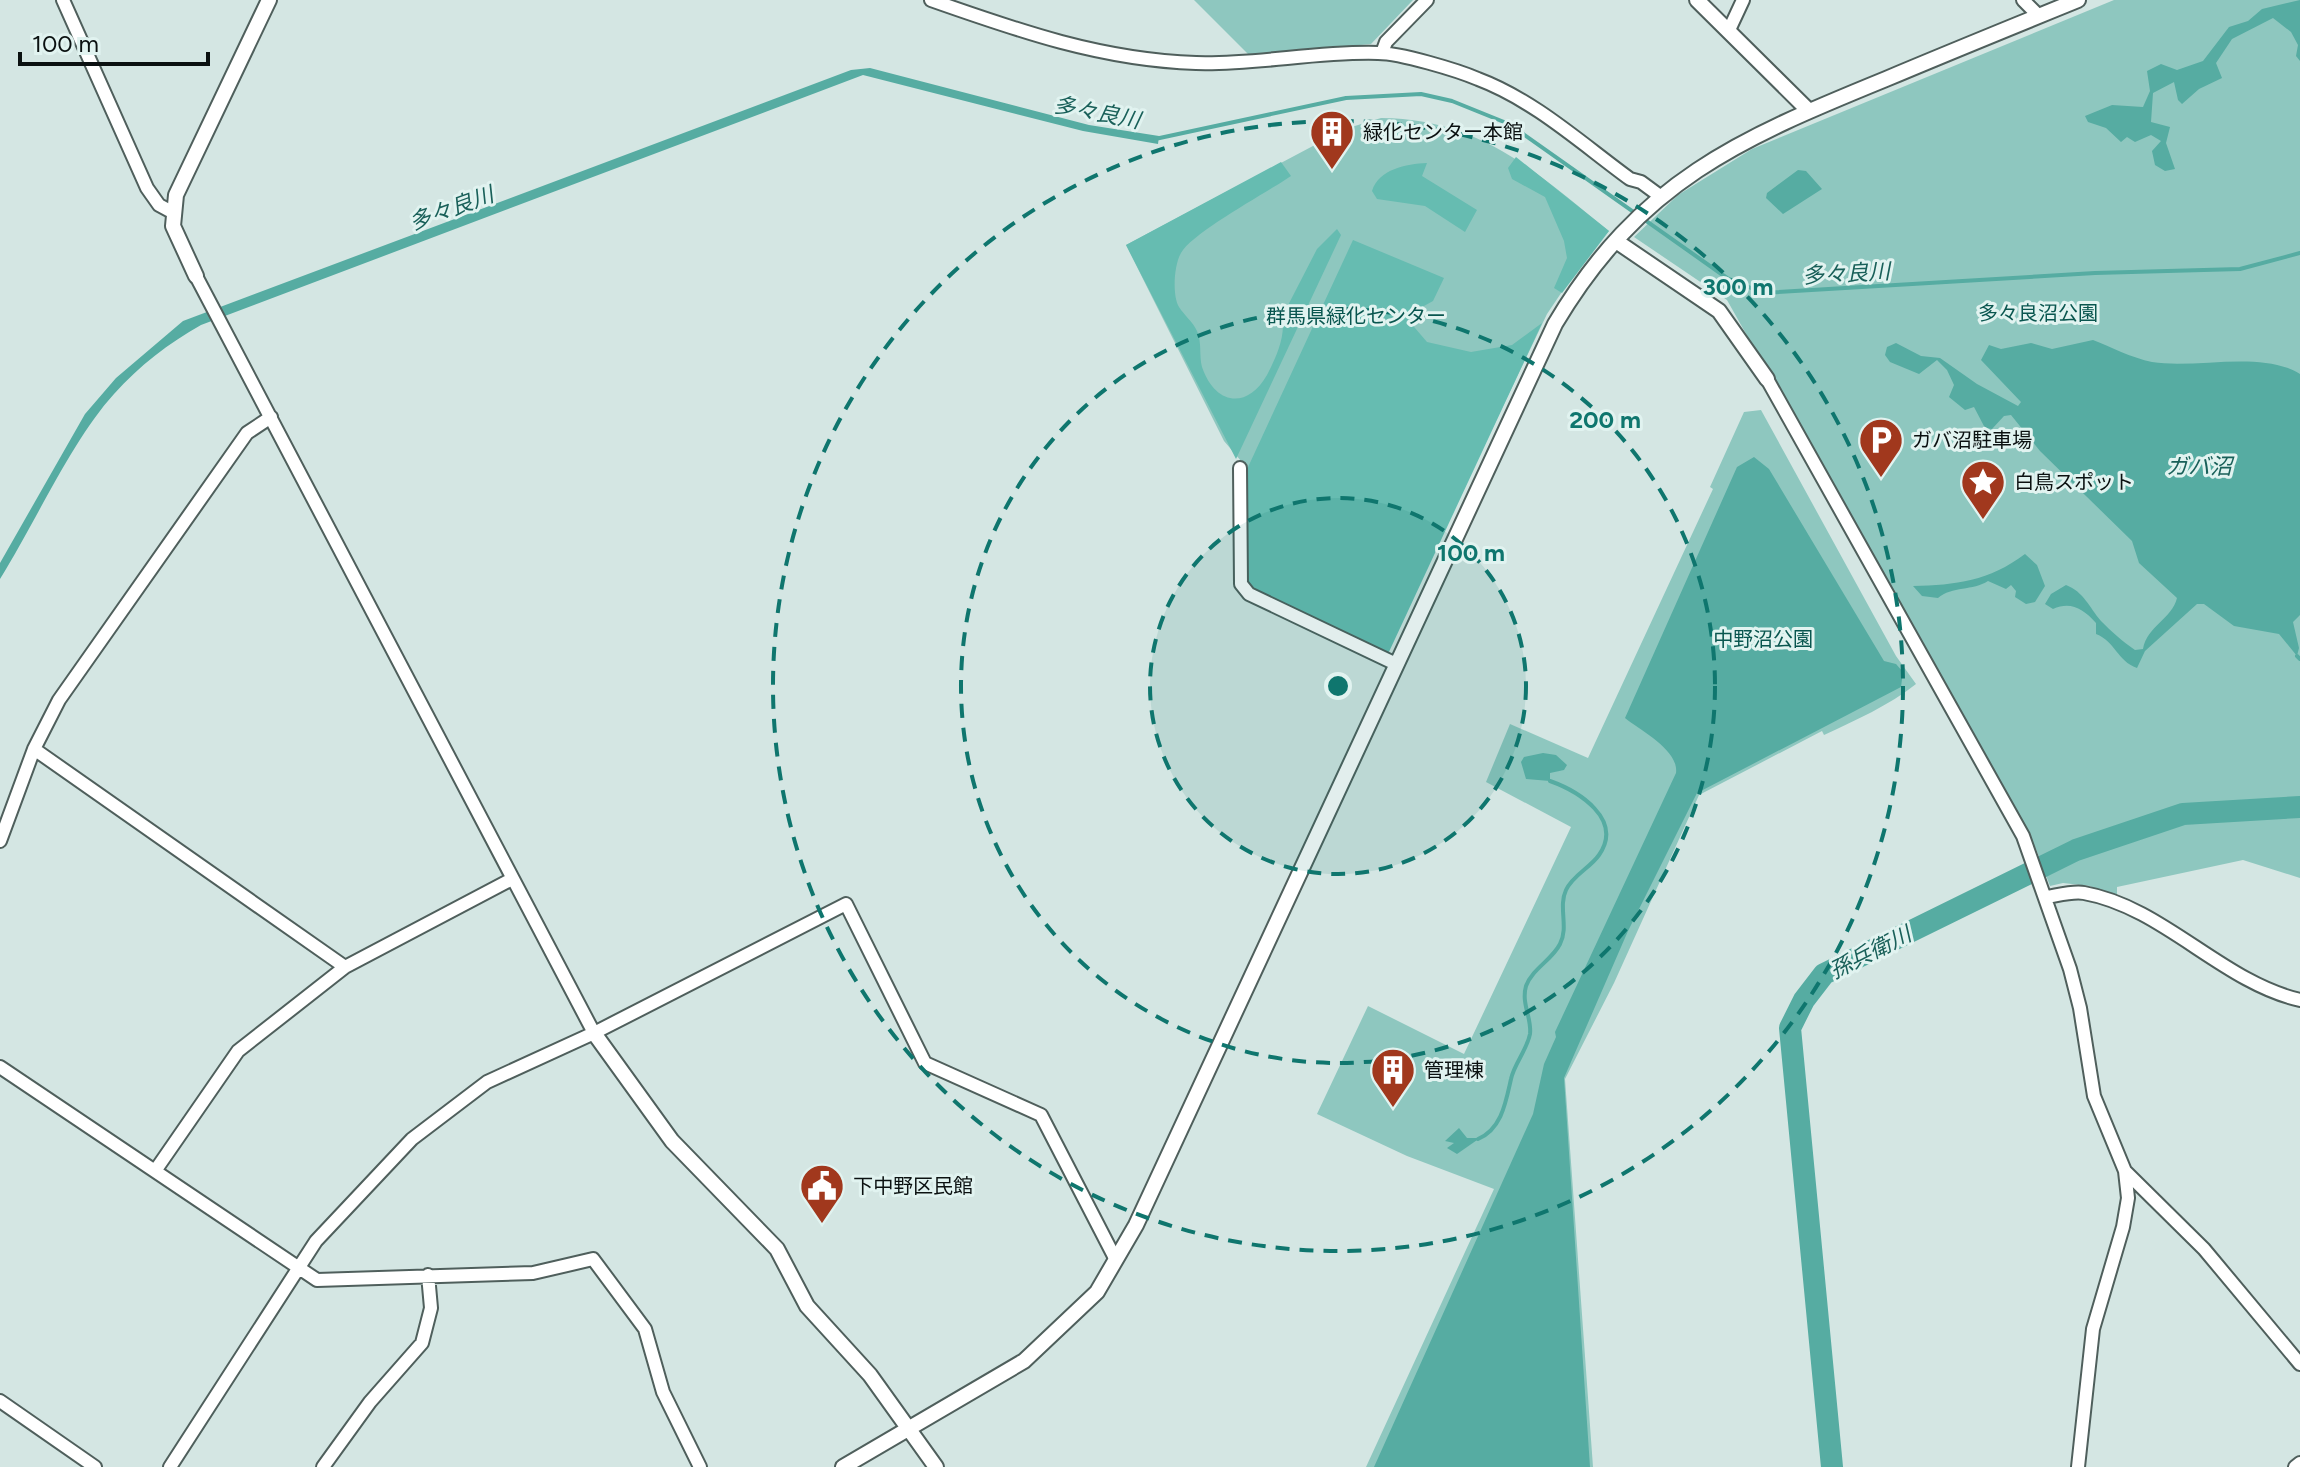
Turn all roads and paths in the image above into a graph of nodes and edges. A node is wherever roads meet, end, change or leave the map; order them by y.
1 (63, 0) edge
2 (269, 0) edge
3 (931, 0) edge
4 (1427, 0) edge
5 (1697, 0) edge
6 (1743, 0) edge
7 (2023, 0) edge
8 (2078, 0) edge
9 (2039, 16) junction
10 (1729, 30) junction
11 (1382, 53) junction
12 (1808, 110) junction
13 (1658, 198) junction
14 (172, 212) junction
15 (1616, 241) junction
16 (196, 276) joint
17 (1767, 379) joint
18 (271, 417) junction
19 (1240, 468) dead end
20 (1396, 664) junction
21 (34, 749) junction
22 (0, 841) edge
23 (512, 879) junction
24 (2046, 892) junction
25 (345, 967) junction
26 (2300, 1000) edge
27 (594, 1033) junction
28 (0, 1067) edge
29 (155, 1171) junction
30 (2125, 1171) junction
31 (1116, 1260) junction
32 (298, 1270) junction
33 (428, 1275) junction
34 (2300, 1364) edge
35 (0, 1401) edge
36 (908, 1430) junction
37 (2300, 1463) edge
38 (95, 1467) edge
39 (170, 1467) edge
40 (323, 1467) edge
41 (700, 1467) edge
42 (843, 1467) edge
43 (936, 1467) edge
44 (2078, 1467) edge
45 (2295, 1467) edge

1 - 14 street
2 - 14 street
3 - 11 street
4 - 11 street
5 - 10 street
6 - 10 street
7 - 9 street
8 - 9 street
9 - 12 street
10 - 12 street
11 - 13 street
12 - 13 street
13 - 15 street
14 - 16 street
15 - 17 street
15 - 20 street
16 - 18 street
17 - 24 street
18 - 21 street
18 - 23 street
19 - 20 street
20 - 31 street
21 - 22 street
21 - 25 street
23 - 25 street
23 - 27 street
24 - 26 street
24 - 30 street
25 - 29 street
27 - 31 street
27 - 32 street
27 - 36 street
28 - 29 street
29 - 32 street
30 - 34 street
30 - 44 street
31 - 36 street
32 - 33 street
32 - 39 street
33 - 40 street
33 - 41 street
35 - 38 street
36 - 42 street
36 - 43 street
37 - 45 street

